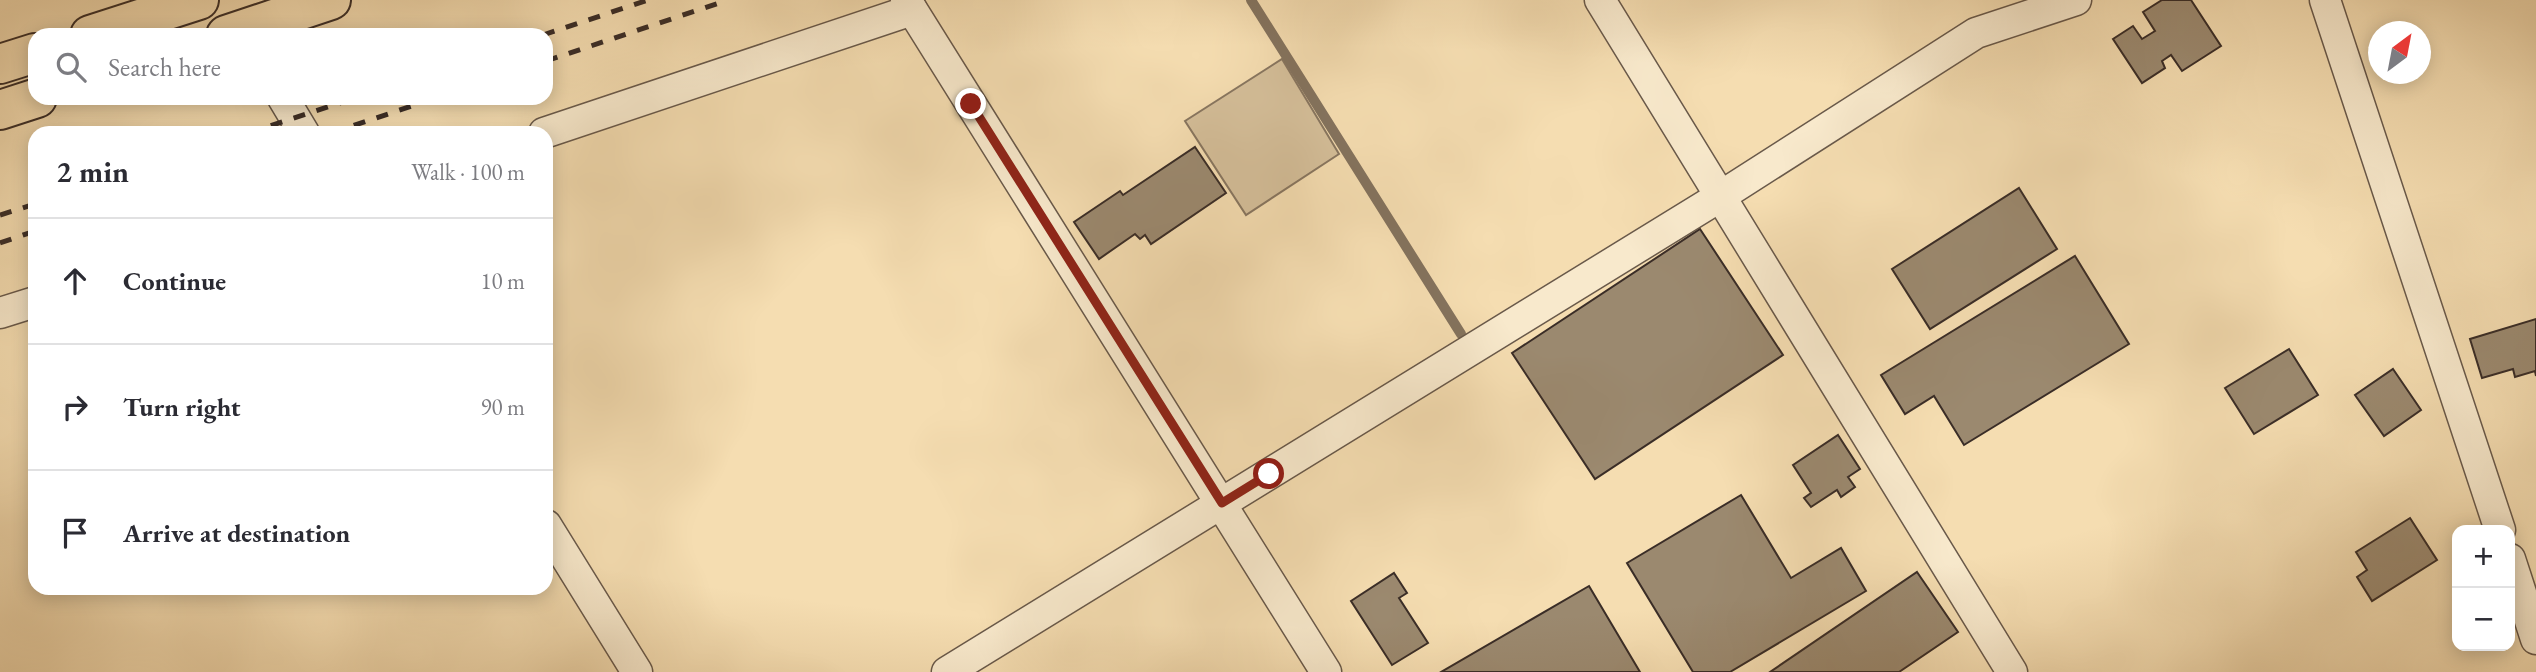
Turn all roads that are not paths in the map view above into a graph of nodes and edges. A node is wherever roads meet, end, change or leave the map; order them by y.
1 (199, 0) edge
2 (331, 0) edge
3 (1600, 0) edge
4 (2076, 0) edge
5 (2325, 0) edge
6 (909, 5) edge
7 (112, 28) edge
8 (251, 28) edge
9 (28, 55) edge
10 (0, 64) edge
11 (28, 101) edge
12 (287, 105) edge
13 (0, 110) edge
14 (300, 126) edge
15 (553, 130) edge
16 (1721, 196) junction
17 (28, 304) edge
18 (0, 313) edge
19 (1222, 503) junction
20 (2498, 525) edge
21 (553, 536) edge
22 (2515, 574) edge
23 (2536, 639) edge
24 (637, 672) edge
25 (947, 672) edge
26 (1326, 672) edge
27 (2012, 672) edge

1 - 7 highway
2 - 8 highway
3 - 16 street
4 - 16 street
5 - 20 street
6 - 15 street
6 - 19 street
9 - 10 highway
11 - 13 highway
12 - 14 street
16 - 19 street
16 - 27 street
17 - 18 street
19 - 25 street
19 - 26 street
21 - 24 street
22 - 23 street

